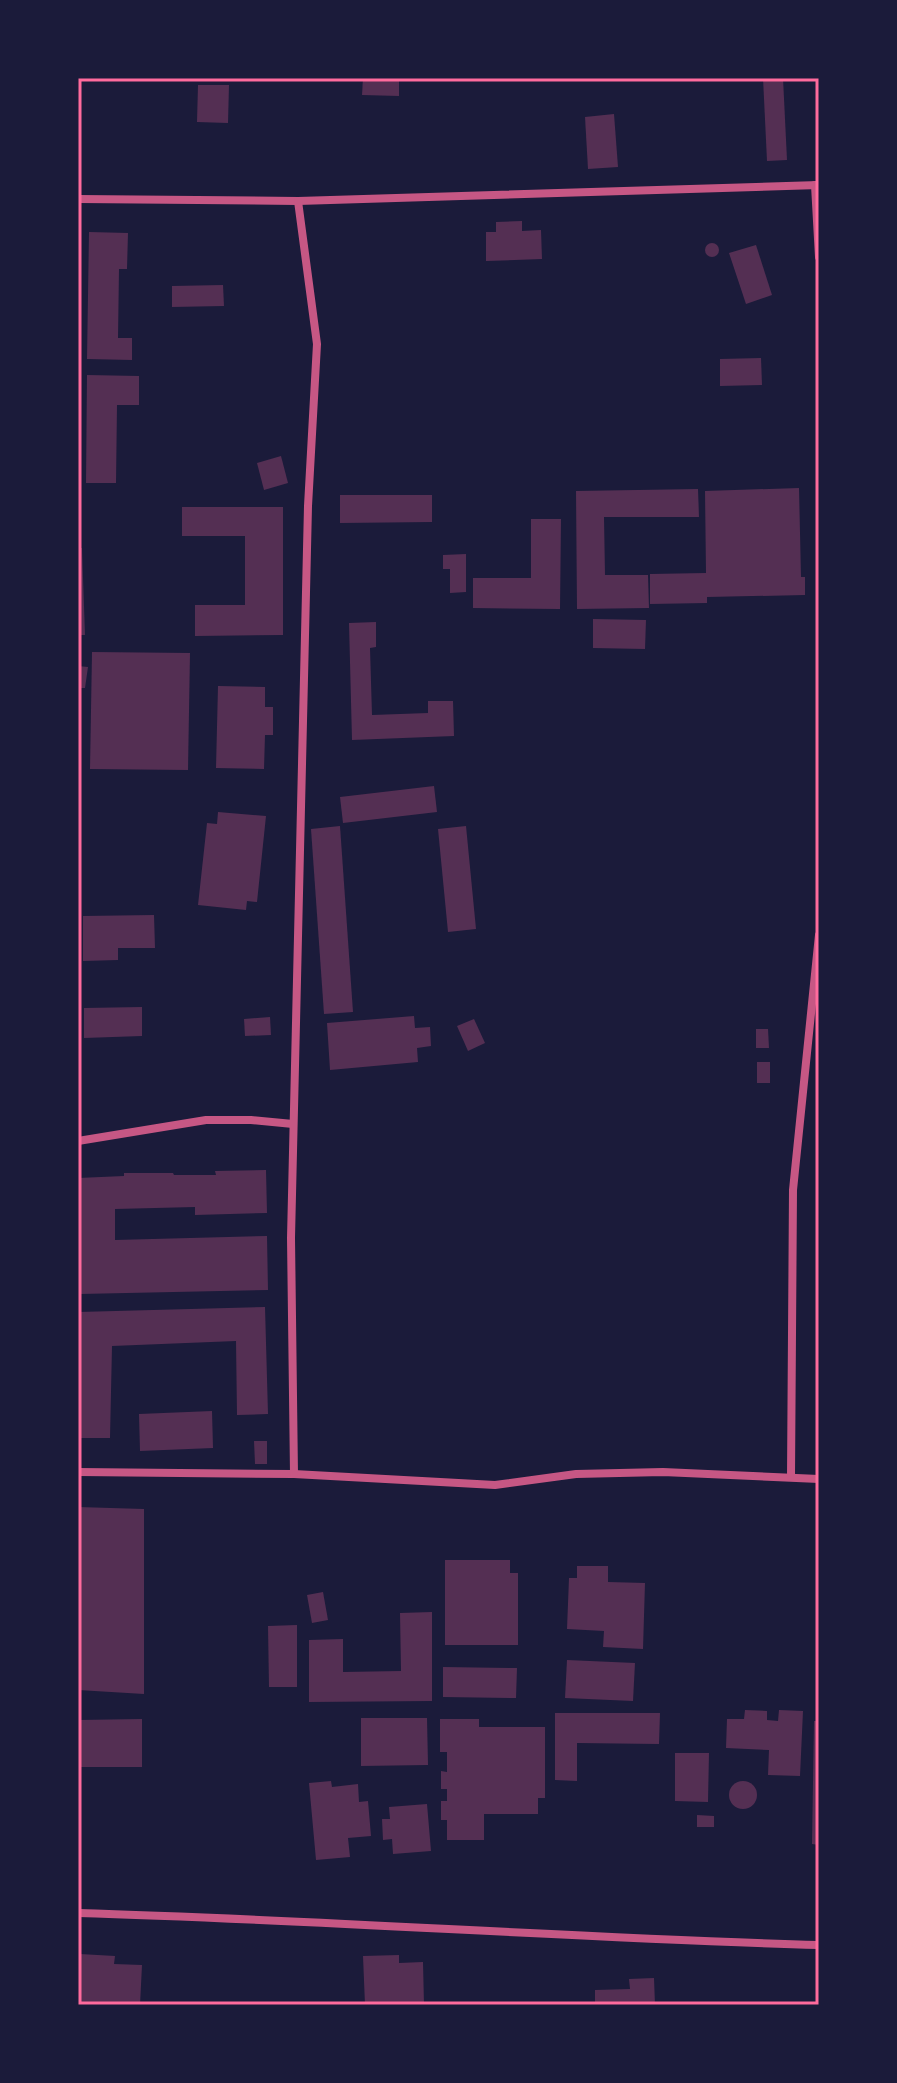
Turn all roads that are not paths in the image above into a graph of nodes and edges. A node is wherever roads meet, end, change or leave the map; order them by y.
1 (817, 185) edge
2 (78, 199) edge
3 (298, 201) junction
4 (819, 257) edge
5 (819, 935) edge
6 (293, 1124) junction
7 (78, 1141) edge
8 (78, 1472) edge
9 (294, 1474) junction
10 (791, 1477) junction
11 (819, 1479) edge
12 (78, 1913) edge
13 (819, 1945) edge

1 - 3 street
1 - 4 street
2 - 3 street
3 - 6 street
5 - 10 street
6 - 7 street
6 - 9 street
8 - 9 street
9 - 10 street
10 - 11 street
12 - 13 street

